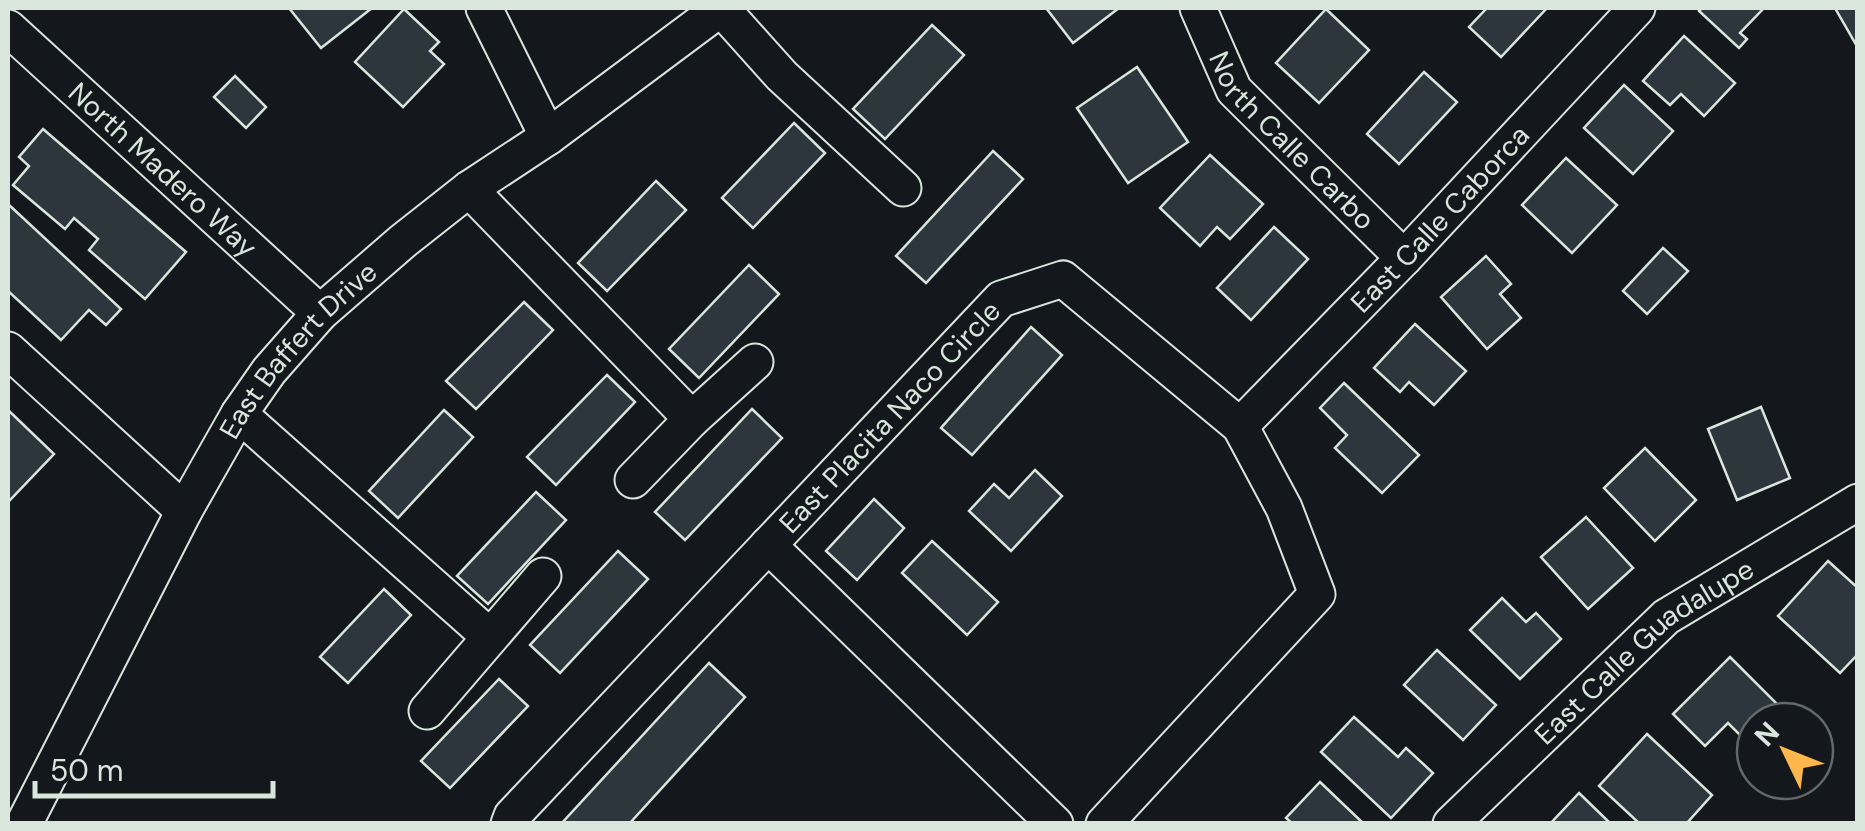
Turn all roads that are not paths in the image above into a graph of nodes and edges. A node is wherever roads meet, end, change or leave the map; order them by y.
1 (484, 8) edge
2 (722, 8) edge
3 (1198, 8) edge
4 (1638, 8) edge
5 (8, 28) edge
6 (548, 137) junction
7 (903, 188) dead end
8 (469, 189) junction
9 (1404, 258) junction
10 (320, 313) junction
11 (8, 350) edge
12 (755, 362) dead end
13 (239, 414) junction
14 (692, 419) junction
15 (1240, 426) junction
16 (633, 480) dead end
17 (1858, 502) edge
18 (184, 511) junction
19 (768, 545) junction
20 (543, 576) dead end
21 (490, 637) junction
22 (426, 711) dead end
23 (24, 824) edge
24 (508, 824) edge
25 (1055, 824) edge
26 (1104, 824) edge
27 (1451, 824) edge

1 - 6 street
2 - 6 street, East Baffert Drive
2 - 7 street
3 - 9 street, North Calle Carbo
4 - 9 street, East Calle Caborca
5 - 10 street, North Madero Way
6 - 8 street, East Baffert Drive
8 - 10 street, East Baffert Drive
8 - 14 street
9 - 15 street, East Calle Caborca
10 - 13 street, East Baffert Drive
11 - 18 street
12 - 14 street
13 - 18 street, East Baffert Drive
13 - 21 street
14 - 16 street
15 - 19 street, East Placita Naco Circle
15 - 26 street, East Placita Naco Circle
17 - 27 street, East Calle Guadalupe
18 - 23 street, East Baffert Drive
19 - 24 street, East Placita Naco Circle
19 - 25 street, East Placita Naco Circle
20 - 21 street
21 - 22 street

